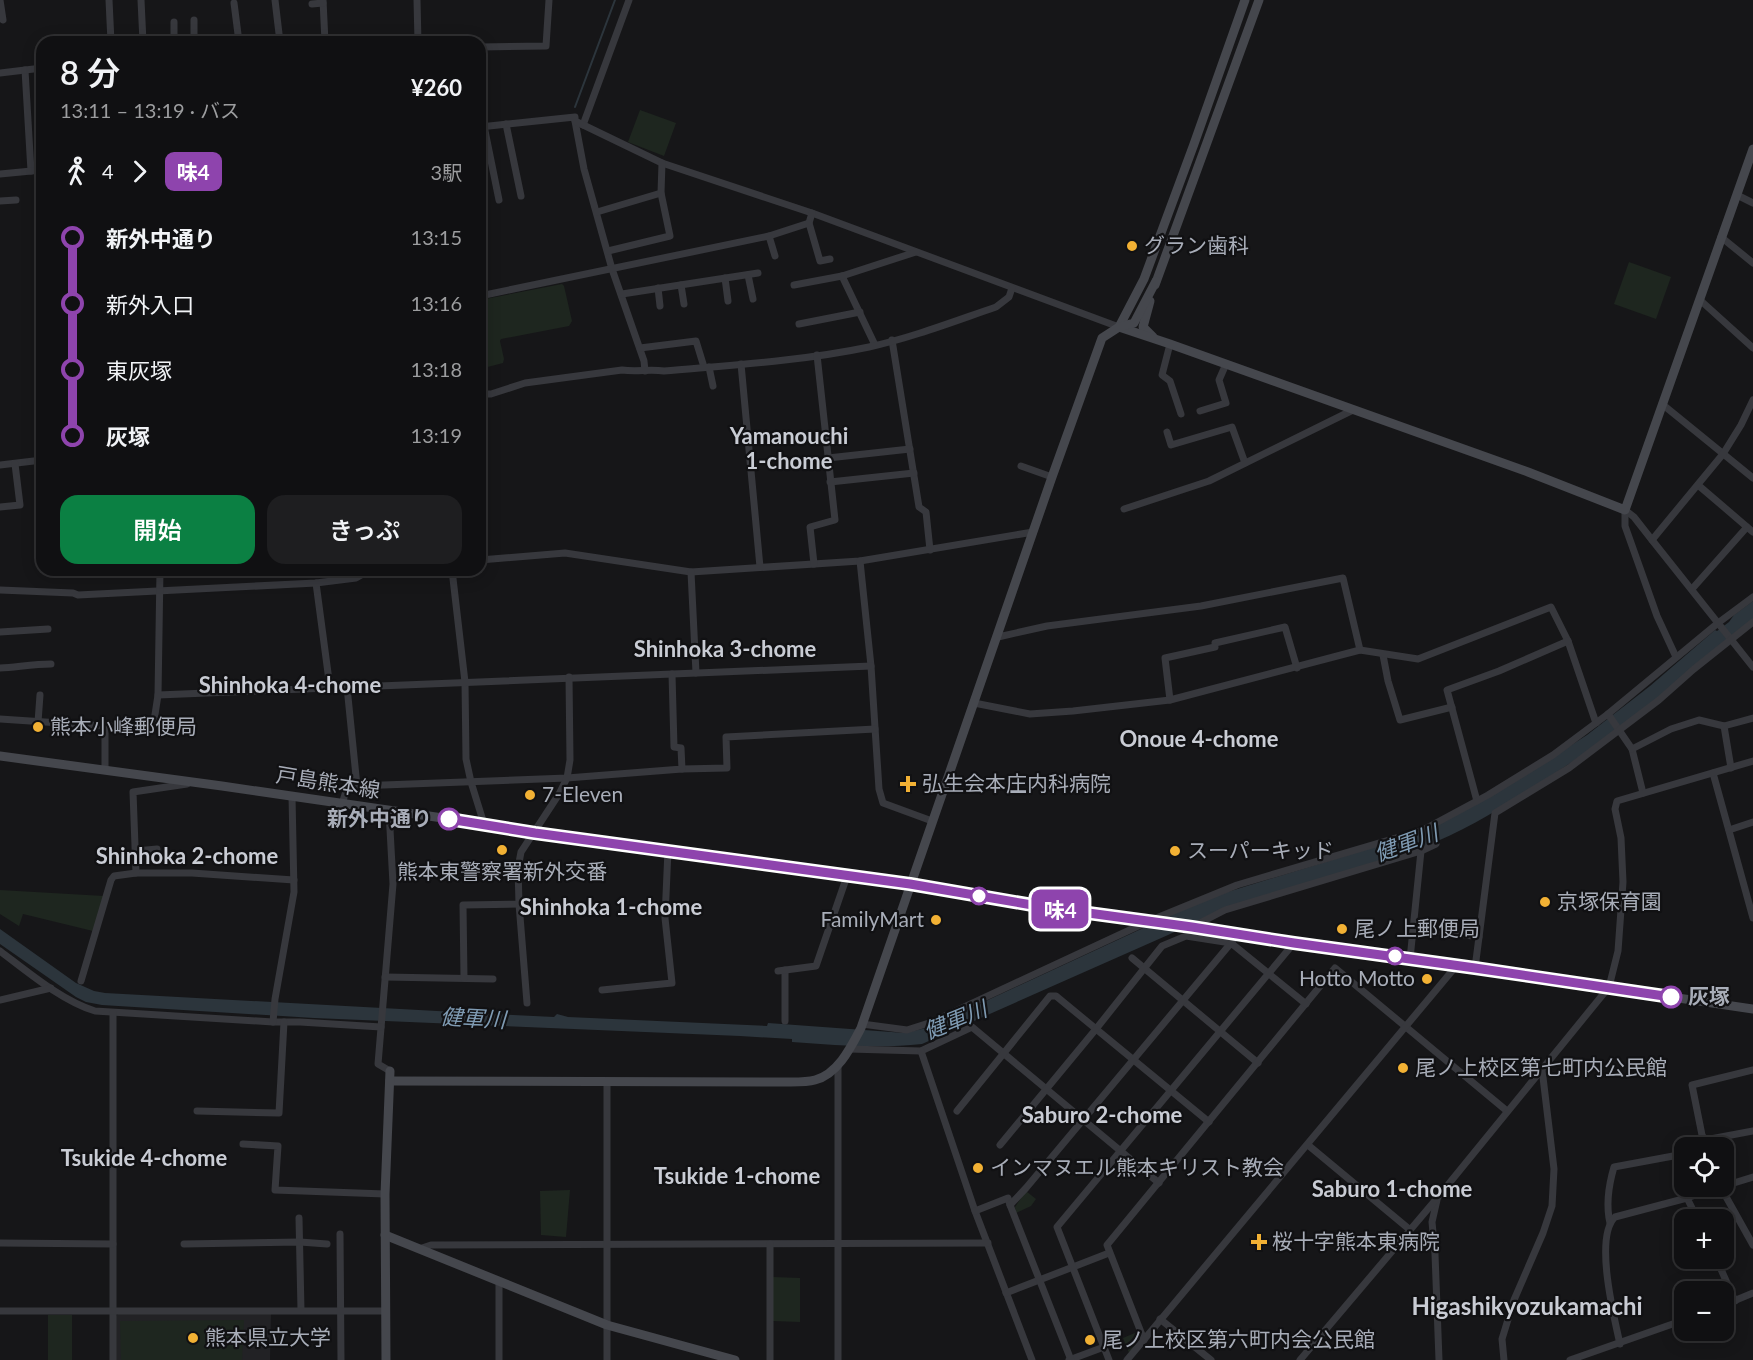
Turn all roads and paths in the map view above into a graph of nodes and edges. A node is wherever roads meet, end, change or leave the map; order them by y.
1 (0, 0) edge
2 (109, 0) edge
3 (141, 0) edge
4 (275, 0) edge
5 (417, 0) edge
6 (549, 0) edge
7 (629, 0) edge
8 (1245, 0) edge
9 (1259, 0) edge
10 (323, 2) edge
11 (234, 3) dead end
12 (312, 4) dead end
13 (3, 20) dead end
14 (194, 20) dead end
15 (174, 22) dead end
16 (111, 36) edge
17 (143, 36) edge
18 (174, 36) edge
19 (195, 36) edge
20 (238, 36) edge
21 (279, 36) edge
22 (325, 36) edge
23 (418, 36) edge
24 (486, 47) edge
25 (36, 69) edge
26 (25, 70) junction
27 (0, 72) edge
28 (579, 123) junction
29 (506, 124) junction
30 (486, 126) edge
31 (486, 143) edge
32 (1753, 149) edge
33 (662, 163) junction
34 (31, 171) junction
35 (36, 171) edge
36 (0, 174) edge
37 (661, 193) junction
38 (1737, 195) junction
39 (521, 196) dead end
40 (16, 200) dead end
41 (499, 200) dead end
42 (0, 201) edge
43 (1753, 203) edge
44 (597, 212) junction
45 (812, 213) junction
46 (809, 223) junction
47 (769, 236) junction
48 (1721, 237) junction
49 (608, 251) junction
50 (917, 251) junction
51 (775, 256) dead end
52 (830, 259) dead end
53 (1753, 263) edge
54 (612, 269) junction
55 (758, 273) dead end
56 (748, 275) junction
57 (842, 276) junction
58 (725, 278) junction
59 (1156, 281) junction
60 (681, 285) junction
61 (794, 285) dead end
62 (658, 288) junction
63 (1012, 288) junction
64 (622, 294) junction
65 (486, 295) edge
66 (753, 299) dead end
67 (1700, 300) junction
68 (728, 301) dead end
69 (684, 304) dead end
70 (660, 306) dead end
71 (860, 312) junction
72 (799, 324) dead end
73 (1119, 327) junction
74 (1154, 338) junction
75 (892, 340) junction
76 (1170, 344) junction
77 (875, 345) junction
78 (640, 348) junction
79 (1753, 348) edge
80 (817, 355) junction
81 (741, 364) junction
82 (1226, 364) junction
83 (706, 367) junction
84 (645, 371) junction
85 (713, 386) dead end
86 (486, 394) edge
87 (1753, 400) edge
88 (1662, 404) junction
89 (1353, 410) junction
90 (1200, 411) dead end
91 (1181, 414) dead end
92 (1167, 432) dead end
93 (910, 449) junction
94 (1723, 454) junction
95 (828, 458) junction
96 (36, 461) edge
97 (1245, 463) junction
98 (15, 464) junction
99 (0, 465) edge
100 (1021, 466) dead end
101 (914, 473) junction
102 (1052, 477) junction
103 (1753, 478) edge
104 (830, 482) junction
105 (1698, 485) junction
106 (0, 507) edge
107 (1124, 509) dead end
108 (1625, 510) junction
109 (1750, 530) edge
110 (1033, 532) junction
111 (1652, 540) junction
112 (930, 550) junction
113 (486, 560) edge
114 (860, 561) junction
115 (814, 564) junction
116 (760, 567) junction
117 (691, 572) junction
118 (160, 576) edge
119 (360, 576) edge
120 (453, 576) edge
121 (316, 583) junction
122 (1692, 589) junction
123 (0, 590) edge
124 (160, 590) junction
125 (1753, 597) edge
126 (1753, 622) edge
127 (1718, 623) junction
128 (48, 629) dead end
129 (0, 632) edge
130 (998, 637) junction
131 (1731, 639) junction
132 (1568, 641) junction
133 (1360, 650) junction
134 (1383, 655) junction
135 (1676, 657) junction
136 (51, 664) dead end
137 (871, 666) junction
138 (1753, 667) edge
139 (0, 668) edge
140 (1296, 668) junction
141 (672, 674) junction
142 (696, 674) junction
143 (569, 677) junction
144 (465, 682) junction
145 (347, 687) junction
146 (330, 688) junction
147 (40, 695) dead end
148 (158, 695) junction
149 (1170, 700) junction
150 (974, 703) junction
151 (1452, 707) junction
152 (1608, 714) junction
153 (1753, 718) edge
154 (0, 719) edge
155 (38, 722) junction
156 (1596, 723) junction
157 (105, 726) junction
158 (1724, 726) junction
159 (875, 729) junction
160 (1619, 730) junction
161 (1632, 749) junction
162 (0, 756) edge
163 (1753, 761) edge
164 (1731, 768) junction
165 (105, 770) junction
166 (682, 770) junction
167 (1713, 773) junction
168 (567, 778) junction
169 (471, 781) junction
170 (193, 783) junction
171 (357, 786) junction
172 (1643, 793) junction
173 (292, 796) junction
174 (1477, 801) junction
175 (342, 804) junction
176 (389, 811) junction
177 (932, 820) junction
178 (1753, 822) edge
179 (484, 824) junction
180 (1728, 830) junction
181 (535, 833) junction
182 (1436, 844) dead end
183 (157, 849) dead end
184 (668, 850) junction
185 (136, 851) junction
186 (1421, 851) junction
187 (136, 873) junction
188 (847, 876) junction
189 (294, 880) junction
190 (910, 884) junction
191 (519, 904) junction
192 (1753, 918) edge
193 (1149, 921) junction
194 (1192, 927) junction
195 (1439, 931) dead end
196 (1237, 934) junction
197 (1479, 937) junction
198 (1231, 943) junction
199 (1294, 943) junction
200 (0, 951) edge
201 (1132, 958) dead end
202 (1410, 958) junction
203 (1457, 965) junction
204 (1475, 968) junction
205 (1144, 969) junction
206 (1268, 974) junction
207 (385, 977) junction
208 (464, 978) junction
209 (493, 979) dead end
210 (81, 981) dead end
211 (1609, 987) junction
212 (51, 988) junction
213 (602, 990) dead end
214 (0, 1000) edge
215 (1182, 1000) junction
216 (527, 1002) dead end
217 (1306, 1004) junction
218 (1753, 1009) edge
219 (113, 1013) junction
220 (273, 1020) junction
221 (785, 1021) dead end
222 (284, 1022) junction
223 (381, 1026) junction
224 (861, 1026) junction
225 (1405, 1026) junction
226 (1096, 1029) junction
227 (1221, 1032) junction
228 (850, 1048) junction
229 (921, 1051) junction
230 (1004, 1053) junction
231 (1133, 1060) junction
232 (1258, 1063) junction
233 (838, 1064) junction
234 (1542, 1069) junction
235 (1753, 1070) edge
236 (390, 1076) junction
237 (607, 1081) junction
238 (1047, 1089) junction
239 (1171, 1091) junction
240 (197, 1111) dead end
241 (957, 1111) dead end
242 (1507, 1111) junction
243 (1084, 1119) junction
244 (1209, 1122) junction
245 (1753, 1131) edge
246 (1704, 1137) edge
247 (1721, 1137) edge
248 (243, 1144) dead end
249 (1000, 1145) dead end
250 (1308, 1145) junction
251 (1122, 1151) junction
252 (1674, 1156) edge
253 (1753, 1177) edge
254 (1734, 1182) edge
255 (1159, 1183) junction
256 (385, 1194) junction
257 (1438, 1197) junction
258 (1687, 1198) junction
259 (1010, 1205) junction
260 (1692, 1209) edge
261 (975, 1211) junction
262 (299, 1218) dead end
263 (1610, 1223) junction
264 (1409, 1229) junction
265 (340, 1234) dead end
266 (385, 1235) junction
267 (300, 1242) junction
268 (0, 1244) edge
269 (184, 1244) dead end
270 (327, 1244) dead end
271 (770, 1244) junction
272 (838, 1244) junction
273 (988, 1244) junction
274 (113, 1245) junction
275 (606, 1245) junction
276 (1753, 1245) edge
277 (419, 1249) junction
278 (1109, 1253) junction
279 (1074, 1267) junction
280 (1721, 1269) edge
281 (1039, 1280) junction
282 (499, 1282) junction
283 (1006, 1293) junction
284 (1753, 1293) edge
285 (1735, 1301) joint
286 (113, 1310) junction
287 (301, 1310) junction
288 (342, 1310) junction
289 (0, 1311) edge
290 (385, 1311) junction
291 (1160, 1319) junction
292 (1674, 1324) edge
293 (607, 1325) junction
294 (1144, 1340) junction
295 (1620, 1344) junction
296 (1104, 1347) junction
297 (113, 1360) edge
298 (341, 1360) edge
299 (386, 1360) edge
300 (499, 1360) edge
301 (607, 1360) edge
302 (735, 1360) edge
303 (770, 1360) edge
304 (838, 1360) edge
305 (1032, 1360) edge
306 (1070, 1360) edge
307 (1109, 1360) edge
308 (1127, 1360) edge
309 (1211, 1360) edge
310 (1300, 1360) edge
311 (1439, 1360) edge
312 (1504, 1360) edge
313 (1570, 1360) edge

1 - 13 street
2 - 16 street
3 - 17 street
4 - 21 street
5 - 23 street
6 - 24 street
7 - 28 street
8 - 73 street
9 - 59 street
10 - 12 street
10 - 22 street
11 - 20 street
14 - 19 street
15 - 18 street
25 - 26 street
26 - 27 street
26 - 34 street
28 - 29 street
28 - 33 street
28 - 44 street
29 - 30 street
29 - 39 street
31 - 41 street
32 - 38 street
33 - 37 street
33 - 45 street
34 - 35 street
34 - 36 street
37 - 44 street
37 - 49 street
38 - 43 street
38 - 48 street
40 - 42 street
44 - 49 street
45 - 46 street
45 - 50 street
46 - 47 street
46 - 52 street
47 - 51 street
47 - 54 street
48 - 53 street
48 - 67 street
49 - 54 street
50 - 57 street
50 - 63 street
54 - 64 street
54 - 65 street
55 - 56 street
56 - 58 street
56 - 66 street
57 - 61 street
57 - 71 street
58 - 60 street
58 - 68 street
59 - 73 street
59 - 74 street
60 - 62 street
60 - 69 street
62 - 64 street
62 - 70 street
63 - 73 street
63 - 75 street
64 - 78 street
67 - 79 street
67 - 88 street
71 - 72 street
71 - 77 street
73 - 74 street
73 - 102 street
74 - 76 street
75 - 77 street
75 - 93 street
76 - 82 street
76 - 91 street
77 - 80 street
78 - 83 street
78 - 84 street
80 - 81 street
80 - 95 street
81 - 83 street
81 - 116 street
82 - 89 street
82 - 90 street
83 - 84 street
83 - 85 street
84 - 86 street
87 - 94 street
88 - 94 street
88 - 108 street
89 - 97 street
89 - 108 street
92 - 97 street
93 - 95 street
93 - 101 street
94 - 103 street
94 - 105 street
95 - 104 street
96 - 98 street
97 - 107 street
98 - 99 street
98 - 106 street
100 - 102 street
101 - 104 street
101 - 112 street
102 - 110 street
104 - 115 street
105 - 109 street
105 - 111 street
108 - 111 street
108 - 135 street
109 - 122 street
110 - 112 street
110 - 130 street
111 - 122 street
112 - 114 street
113 - 117 street
114 - 115 street
114 - 137 street
115 - 116 street
116 - 117 street
117 - 142 street
118 - 124 street
119 - 121 street
120 - 144 street
121 - 124 street
121 - 146 street
122 - 127 street
123 - 124 street
124 - 148 street
125 - 127 street
126 - 131 street
127 - 131 street
127 - 135 street
128 - 129 street
130 - 133 street
130 - 150 street
131 - 138 street
131 - 160 street
132 - 134 street
132 - 151 street
132 - 156 street
133 - 134 street
133 - 140 street
134 - 151 street
135 - 152 street
136 - 139 street
137 - 142 street
137 - 159 street
140 - 149 street
140 - 149 street
141 - 142 street
141 - 143 street
141 - 166 street
143 - 144 street
143 - 168 street
144 - 145 street
144 - 169 street
145 - 146 street
145 - 171 street
146 - 148 street
147 - 155 street
148 - 157 street
149 - 150 street
150 - 177 street
151 - 174 street
152 - 156 street
152 - 160 street
153 - 158 street
154 - 155 street
155 - 157 street
156 - 174 street
157 - 165 street
158 - 161 street
158 - 164 street
159 - 166 street
159 - 177 street
160 - 161 street
160 - 197 street
161 - 172 street
162 - 165 street, 戸島熊本線
163 - 164 street
164 - 167 street
165 - 170 street, 戸島熊本線
166 - 168 street
167 - 172 street
167 - 180 street
168 - 169 street
168 - 181 street
169 - 171 street
169 - 179 street
170 - 173 street, 戸島熊本線
170 - 185 street
171 - 175 street
172 - 211 street
173 - 175 street, 戸島熊本線
173 - 189 street
174 - 193 street
175 - 176 street, 戸島熊本線
176 - 179 street, 戸島熊本線
176 - 207 street
177 - 190 street
178 - 180 street
179 - 181 street, 戸島熊本線
180 - 192 street
181 - 184 street, 戸島熊本線
181 - 191 street
182 - 186 street
183 - 185 street
184 - 188 street, 戸島熊本線
184 - 213 street
185 - 187 street
186 - 194 street
186 - 202 street
187 - 189 street
187 - 210 street
188 - 190 street, 戸島熊本線
188 - 221 street
189 - 220 street
190 - 193 street, 戸島熊本線
190 - 224 street
191 - 208 street
191 - 216 street
193 - 194 street, 戸島熊本線
193 - 224 street
194 - 196 street
195 - 197 street
196 - 198 street
196 - 199 street
197 - 204 street
198 - 205 street
198 - 206 street
198 - 215 street
199 - 202 street
199 - 206 street
200 - 212 street
201 - 205 street
202 - 203 street
203 - 204 street
203 - 225 street
204 - 211 street
205 - 215 street
205 - 226 street
206 - 217 street
206 - 227 street
207 - 208 street
207 - 223 street
208 - 209 street
211 - 218 street
211 - 234 street
212 - 214 street
212 - 219 street
215 - 227 street
215 - 231 street
217 - 225 street
217 - 232 street
219 - 220 street
219 - 274 street
220 - 222 street
222 - 223 street
222 - 240 street
223 - 236 street
224 - 228 street
225 - 242 street
225 - 250 street
226 - 230 street
226 - 231 street
226 - 238 street
227 - 232 street
227 - 239 street
228 - 229 street
228 - 233 street
229 - 230 street
229 - 261 street
230 - 238 street
230 - 241 street
231 - 239 street
231 - 243 street
232 - 244 street
233 - 237 street
233 - 272 street
234 - 242 street
234 - 312 street
235 - 246 street
236 - 237 street
236 - 256 street
237 - 275 street
238 - 243 street
238 - 249 street
239 - 244 street
239 - 251 street
242 - 257 street
243 - 251 street
243 - 259 street
244 - 255 street
245 - 247 street
248 - 256 street
250 - 264 street
250 - 291 street
251 - 255 street
251 - 279 street
252 - 263 street
253 - 254 street
255 - 278 street
256 - 266 street
257 - 264 street
257 - 311 street
258 - 260 street
258 - 263 street
258 - 276 street
259 - 261 street
259 - 281 street
261 - 273 street
262 - 267 street
263 - 295 street
264 - 310 street
265 - 288 street
266 - 277 street
266 - 290 street
267 - 269 street
267 - 270 street
267 - 287 street
268 - 274 street
271 - 272 street
271 - 275 street
271 - 303 street
272 - 273 street
272 - 304 street
273 - 283 street
274 - 286 street
275 - 277 street
275 - 293 street
277 - 282 street
278 - 279 street
278 - 294 street
279 - 281 street
279 - 296 street
280 - 285 street
281 - 283 street
281 - 306 street
282 - 293 street
282 - 300 street
283 - 305 street
284 - 285 street
286 - 287 street
286 - 289 street
286 - 297 street
287 - 288 street
288 - 290 street
288 - 298 street
290 - 299 street
291 - 294 street
291 - 309 street
292 - 295 street
293 - 301 street
293 - 302 street
294 - 308 street
295 - 313 street
296 - 306 street
296 - 307 street

